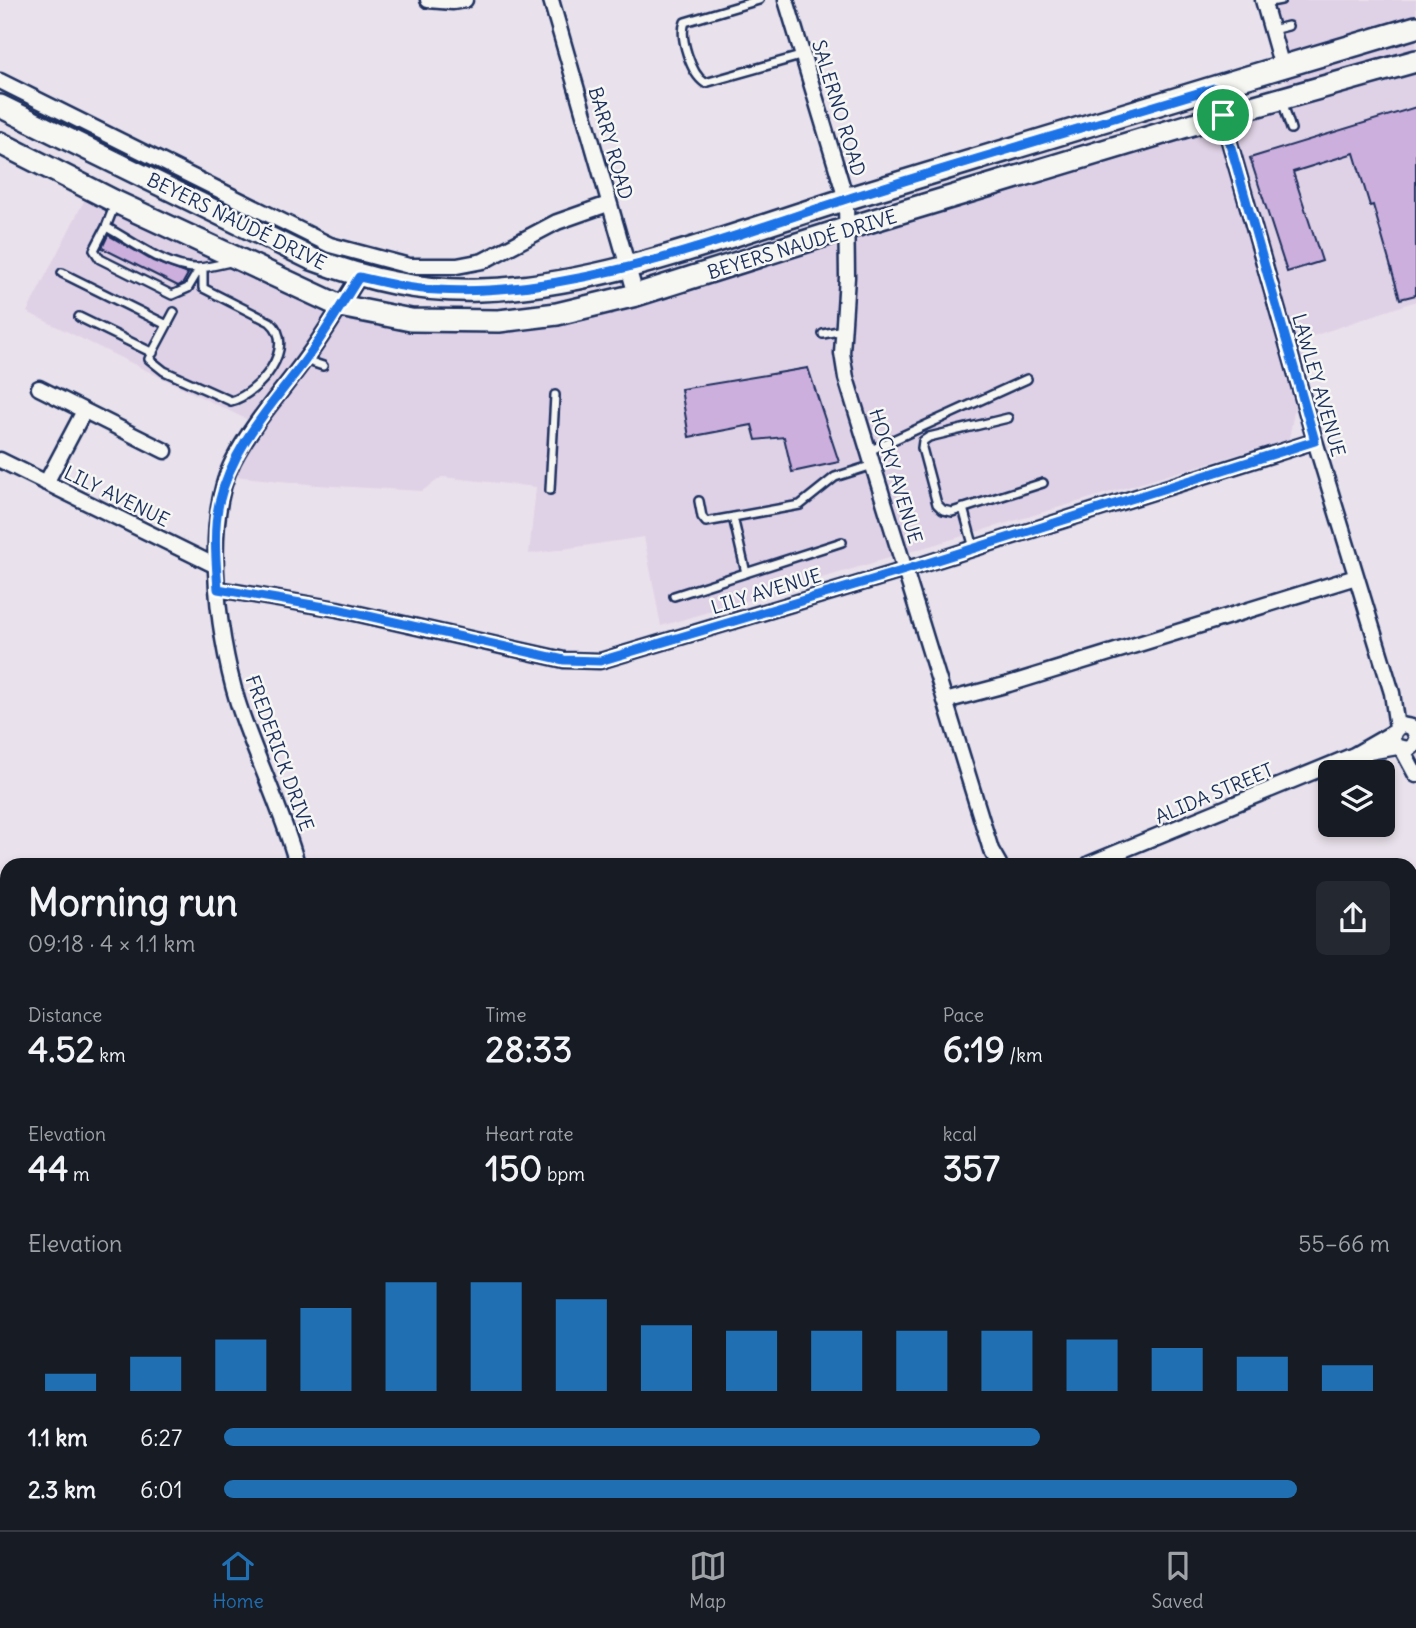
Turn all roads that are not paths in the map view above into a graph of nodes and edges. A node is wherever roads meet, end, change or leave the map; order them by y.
1 (428, 0) edge
2 (465, 0) edge
3 (551, 0) edge
4 (759, 0) edge
5 (786, 0) edge
6 (1281, 1) edge
7 (1263, 2) edge
8 (1287, 26) dead end
9 (1416, 27) edge
10 (1271, 30) junction
11 (804, 55) junction
12 (1416, 61) edge
13 (1282, 67) junction
14 (0, 82) edge
15 (1214, 88) junction
16 (1282, 99) junction
17 (0, 106) edge
18 (1223, 115) junction
19 (1290, 129) dead end
20 (0, 144) edge
21 (846, 199) junction
22 (116, 202) junction
23 (608, 204) junction
24 (106, 227) junction
25 (848, 228) junction
26 (241, 260) junction
27 (626, 266) junction
28 (202, 268) junction
29 (62, 273) dead end
30 (359, 277) junction
31 (636, 295) junction
32 (340, 306) junction
33 (174, 312) dead end
34 (79, 317) dead end
35 (167, 325) junction
36 (844, 330) junction
37 (823, 334) dead end
38 (153, 353) junction
39 (305, 360) junction
40 (323, 366) dead end
41 (1027, 379) dead end
42 (39, 388) dead end
43 (555, 394) dead end
44 (84, 411) junction
45 (1008, 418) dead end
46 (1315, 441) junction
47 (165, 451) dead end
48 (871, 458) junction
49 (0, 460) edge
50 (46, 483) junction
51 (1043, 483) dead end
52 (550, 490) dead end
53 (699, 501) dead end
54 (963, 508) junction
55 (733, 517) junction
56 (842, 542) dead end
57 (974, 548) junction
58 (216, 566) junction
59 (905, 570) junction
60 (746, 573) junction
61 (1356, 577) junction
62 (218, 589) junction
63 (674, 596) dead end
64 (946, 701) junction
65 (1408, 736) edge
66 (1416, 773) edge
67 (992, 857) edge
68 (295, 858) edge
69 (1104, 858) edge

1 - 2 street
3 - 23 street, BARRY ROAD
4 - 11 lane
5 - 11 street, SALERNO ROAD
6 - 7 lane
7 - 10 street
8 - 10 lane
9 - 13 main road, BEYERS NAUDÉ DRIVE
10 - 13 street
11 - 21 street, SALERNO ROAD
12 - 16 main road, BEYERS NAUDÉ DRIVE
13 - 15 main road, BEYERS NAUDÉ DRIVE
14 - 23 street, BEYERS NAUDÉ DRIVE
15 - 18 street, LAWLEY AVENUE
15 - 21 main road, BEYERS NAUDÉ DRIVE
16 - 18 main road, BEYERS NAUDÉ DRIVE
16 - 19 lane
17 - 30 main road, BEYERS NAUDÉ DRIVE
18 - 25 main road, BEYERS NAUDÉ DRIVE
18 - 46 street, LAWLEY AVENUE
20 - 22 main road, BEYERS NAUDÉ DRIVE
21 - 25 street, SALERNO ROAD
21 - 27 main road, BEYERS NAUDÉ DRIVE
22 - 24 lane
22 - 26 main road, BEYERS NAUDÉ DRIVE
23 - 27 street, BARRY ROAD
24 - 28 lane
24 - 28 lane
25 - 31 main road, BEYERS NAUDÉ DRIVE
25 - 36 street, HOCKY AVENUE
26 - 28 lane
26 - 32 main road, BEYERS NAUDÉ DRIVE
27 - 30 main road, BEYERS NAUDÉ DRIVE
27 - 31 street, BARRY ROAD
28 - 38 lane
29 - 35 lane
30 - 32 street, FREDERICK DRIVE
31 - 32 main road, BEYERS NAUDÉ DRIVE
32 - 39 street, FREDERICK DRIVE
33 - 35 lane
34 - 38 lane
35 - 38 lane
36 - 37 lane
36 - 48 street, HOCKY AVENUE
39 - 40 lane
39 - 58 street, FREDERICK DRIVE
41 - 48 lane
42 - 44 street
43 - 52 lane
44 - 47 street
44 - 50 street
45 - 54 lane
46 - 57 street, LILY AVENUE
46 - 61 street, LAWLEY AVENUE
48 - 55 lane
48 - 59 street, HOCKY AVENUE
49 - 50 street, LILY AVENUE
50 - 58 street, LILY AVENUE
51 - 54 lane
53 - 55 lane
54 - 57 lane
55 - 60 lane
56 - 60 lane
57 - 59 street, LILY AVENUE
58 - 62 street, FREDERICK DRIVE
59 - 62 street, LILY AVENUE
59 - 64 street, HOCKY AVENUE
60 - 63 lane
61 - 64 street
61 - 65 street, LAWLEY AVENUE
62 - 68 street, FREDERICK DRIVE
64 - 67 street, HOCKY AVENUE
65 - 66 street, LAWLEY AVENUE
65 - 69 street, ALIDA STREET

